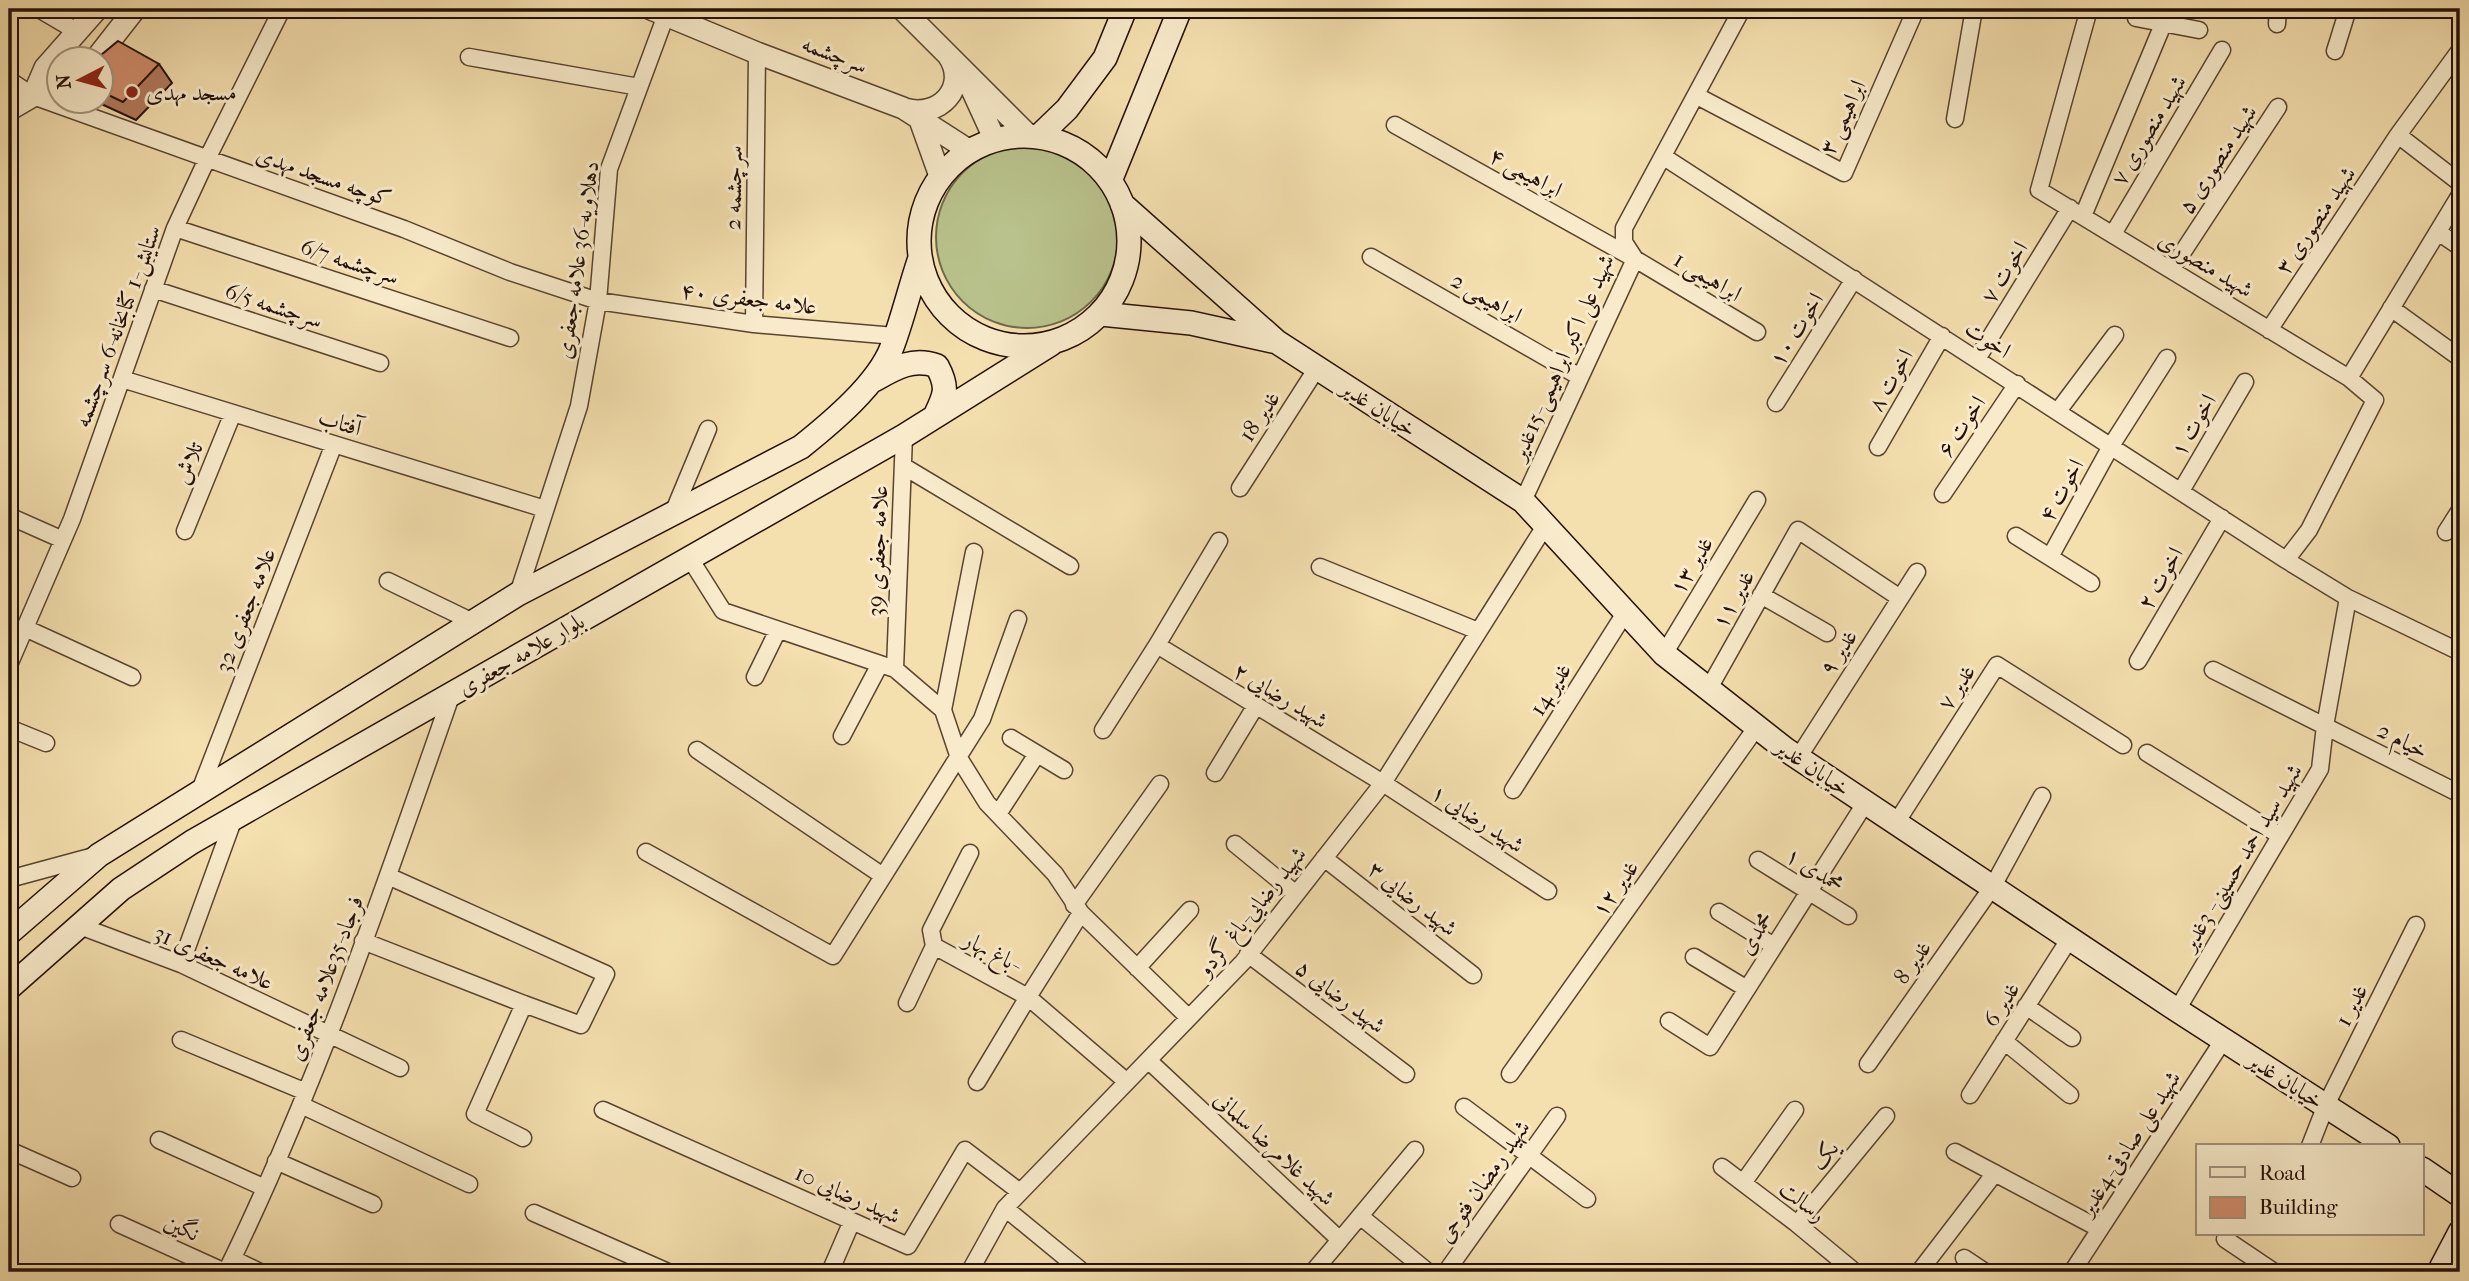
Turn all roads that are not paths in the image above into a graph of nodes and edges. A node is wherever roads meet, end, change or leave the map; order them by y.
1 (39, 9) edge
2 (97, 9) edge
3 (135, 9) edge
4 (282, 9) edge
5 (902, 9) edge
6 (1125, 9) edge
7 (1180, 9) edge
8 (1742, 9) edge
9 (1916, 9) edge
10 (1974, 9) edge
11 (2089, 9) edge
12 (2348, 9) edge
13 (659, 12) edge
14 (2136, 18) dead end
15 (2164, 22) junction
16 (2199, 30) dead end
17 (78, 32) junction
18 (106, 46) edge
19 (943, 49) junction
20 (2222, 50) dead end
21 (2460, 50) edge
22 (2334, 51) dead end
23 (757, 53) junction
24 (469, 57) dead end
25 (963, 69) junction
26 (9, 80) edge
27 (639, 87) junction
28 (46, 92) edge
29 (33, 96) junction
30 (1697, 96) junction
31 (2278, 107) dead end
32 (9, 110) edge
33 (911, 114) junction
34 (1955, 119) dead end
35 (1395, 125) dead end
36 (2398, 135) junction
37 (1033, 136) junction
38 (995, 140) junction
39 (970, 151) junction
40 (1664, 156) junction
41 (207, 159) junction
42 (940, 176) junction
43 (1110, 181) junction
44 (2460, 183) edge
45 (2460, 195) edge
46 (1122, 204) junction
47 (2077, 212) junction
48 (175, 228) junction
49 (2438, 232) junction
50 (2113, 234) junction
51 (2460, 247) edge
52 (1371, 257) dead end
53 (920, 258) junction
54 (1635, 259) junction
55 (2171, 270) junction
56 (1854, 279) junction
57 (153, 289) junction
58 (598, 301) junction
59 (2391, 308) junction
60 (1101, 314) junction
61 (754, 324) junction
62 (2269, 330) junction
63 (1757, 331) dead end
64 (2115, 335) dead end
65 (895, 336) junction
66 (1942, 336) junction
67 (510, 338) dead end
68 (1277, 342) junction
69 (1051, 344) junction
70 (2167, 358) dead end
71 (2460, 358) edge
72 (1977, 359) junction
73 (380, 363) dead end
74 (1317, 368) junction
75 (1580, 377) junction
76 (2349, 378) junction
77 (122, 379) junction
78 (870, 382) junction
79 (2245, 382) dead end
80 (2017, 384) junction
81 (1776, 403) dead end
82 (2058, 411) junction
83 (233, 413) junction
84 (935, 416) junction
85 (708, 429) dead end
86 (904, 436) junction
87 (334, 444) junction
88 (2111, 446) junction
89 (1878, 447) dead end
90 (903, 466) junction
91 (1240, 488) dead end
92 (2181, 491) junction
93 (1944, 494) dead end
94 (1757, 500) dead end
95 (1523, 501) junction
96 (545, 509) junction
97 (2460, 510) edge
98 (673, 513) junction
99 (9, 516) edge
100 (2222, 518) junction
101 (1545, 526) junction
102 (185, 531) dead end
103 (2446, 532) dead end
104 (2016, 536) dead end
105 (63, 540) junction
106 (1219, 541) dead end
107 (974, 552) dead end
108 (689, 557) junction
109 (2050, 557) junction
110 (2286, 560) junction
111 (1070, 565) dead end
112 (1320, 567) dead end
113 (1917, 572) dead end
114 (388, 580) dead end
115 (2091, 583) dead end
116 (518, 594) junction
117 (1762, 595) junction
118 (1900, 598) junction
119 (2348, 598) junction
120 (1625, 612) junction
121 (1018, 619) dead end
122 (473, 622) junction
123 (24, 628) junction
124 (778, 630) junction
125 (1478, 631) junction
126 (1827, 633) dead end
127 (1157, 645) junction
128 (2460, 652) edge
129 (1664, 654) junction
130 (2138, 661) dead end
131 (9, 665) edge
132 (888, 666) junction
133 (2213, 670) dead end
134 (132, 677) dead end
135 (755, 677) dead end
136 (1708, 690) junction
137 (452, 693) junction
138 (1255, 707) junction
139 (943, 710) junction
140 (2325, 726) junction
141 (9, 728) edge
142 (1756, 728) junction
143 (1103, 730) dead end
144 (842, 736) dead end
145 (1011, 738) dead end
146 (46, 743) dead end
147 (2123, 745) dead end
148 (697, 750) dead end
149 (2147, 753) dead end
150 (1037, 754) junction
151 (959, 758) junction
152 (1798, 758) junction
153 (1064, 770) dead end
154 (1214, 773) dead end
155 (1383, 783) junction
156 (1160, 785) dead end
157 (1513, 790) dead end
158 (199, 793) junction
159 (2460, 794) edge
160 (2042, 796) dead end
161 (1866, 803) junction
162 (998, 814) junction
163 (234, 818) junction
164 (1896, 823) junction
165 (2279, 835) junction
166 (1235, 844) dead end
167 (646, 852) dead end
168 (970, 853) dead end
169 (99, 855) junction
170 (1324, 858) junction
171 (1758, 860) dead end
172 (388, 876) junction
173 (883, 876) junction
174 (9, 879) edge
175 (1993, 886) junction
176 (1548, 891) dead end
177 (1808, 892) junction
178 (1296, 894) junction
179 (1077, 909) junction
180 (1190, 909) dead end
181 (1719, 912) dead end
182 (1848, 916) dead end
183 (2416, 925) dead end
184 (80, 926) junction
185 (9, 933) edge
186 (2070, 938) junction
187 (363, 941) junction
188 (934, 946) junction
189 (1774, 946) junction
190 (1248, 954) junction
191 (1694, 957) dead end
192 (181, 964) junction
193 (1137, 968) junction
194 (1474, 975) dead end
195 (9, 989) edge
196 (1747, 989) junction
197 (1028, 997) junction
198 (908, 1003) dead end
199 (524, 1004) junction
200 (2026, 1006) junction
201 (2176, 1010) junction
202 (1189, 1018) junction
203 (1669, 1020) dead end
204 (328, 1035) junction
205 (2073, 1038) dead end
206 (2224, 1039) junction
207 (181, 1040) dead end
208 (2004, 1041) junction
209 (1149, 1061) junction
210 (1868, 1064) dead end
211 (400, 1068) dead end
212 (1406, 1074) dead end
213 (1510, 1074) dead end
214 (977, 1082) dead end
215 (1127, 1082) junction
216 (1970, 1095) dead end
217 (2070, 1095) dead end
218 (304, 1099) junction
219 (2326, 1105) junction
220 (1464, 1107) dead end
221 (603, 1110) dead end
222 (1795, 1110) dead end
223 (1558, 1116) dead end
224 (1886, 1116) dead end
225 (523, 1138) dead end
226 (159, 1140) dead end
227 (2311, 1144) edge
228 (2385, 1144) edge
229 (9, 1150) edge
230 (1415, 1150) dead end
231 (1955, 1153) dead end
232 (1529, 1157) junction
233 (276, 1161) junction
234 (1722, 1167) dead end
235 (2424, 1170) edge
236 (1995, 1173) junction
237 (72, 1178) dead end
238 (1743, 1183) junction
239 (468, 1184) dead end
240 (264, 1188) junction
241 (1020, 1192) junction
242 (2460, 1195) edge
243 (1587, 1199) dead end
244 (373, 1205) dead end
245 (1005, 1208) junction
246 (534, 1213) dead end
247 (1360, 1216) junction
248 (852, 1221) junction
249 (119, 1224) dead end
250 (1797, 1224) junction
251 (2100, 1229) junction
252 (2460, 1232) edge
253 (2225, 1239) dead end
254 (1340, 1240) junction
255 (1964, 1258) dead end
256 (228, 1268) edge
257 (970, 1271) edge
258 (260, 1272) edge
259 (668, 1272) edge
260 (830, 1272) edge
261 (1083, 1272) edge
262 (1313, 1272) edge
263 (1428, 1272) edge
264 (1446, 1272) edge
265 (1855, 1272) edge
266 (1919, 1272) edge
267 (1985, 1272) edge
268 (2072, 1272) edge
269 (2274, 1272) edge
270 (2439, 1272) edge

1 - 17 street
2 - 17 street
3 - 18 street
4 - 41 street, ستایش-1 کتابخانه-6 سرچشمه
5 - 19 street
6 - 37 main road
7 - 43 main road
8 - 30 street, شهید علی اکبر ابراهیمی-15غدیر
9 - 30 street, ابراهیمی ۳
10 - 34 street
11 - 47 street, شهید منصوری
12 - 22 street
13 - 23 street, سرچشمه
13 - 27 street, دهلاویه-36 علامه جعفری
14 - 15 street
15 - 16 street
15 - 47 street, اخوت ۷
17 - 29 street
19 - 25 street
19 - 33 street
20 - 50 street, شهید منصوری ۷
21 - 36 street, شهید منصوری ۳
23 - 33 street, سرچشمه
23 - 61 street, سرچشمه 2
24 - 27 street
25 - 37 street
25 - 38 street
26 - 29 street, کوچه مسجد مهدی
27 - 58 street, دهلاویه-36 علامه جعفری
28 - 29 street
29 - 32 street
29 - 41 street, کوچه مسجد مهدی
30 - 40 street, شهید علی اکبر ابراهیمی-15غدیر
31 - 55 street, شهید منصوری ۵
33 - 39 street
33 - 42 street
35 - 54 street, ابراهیمی ۴
36 - 44 street
36 - 62 street, شهید منصوری ۳
37 - 38 main road
37 - 43 main road
38 - 39 main road
39 - 42 main road
40 - 54 street, شهید علی اکبر ابراهیمی-15غدیر
40 - 56 street, اخوت
41 - 48 street, ستایش-1 کتابخانه-6 سرچشمه
41 - 58 street, کوچه مسجد مهدی
42 - 53 main road
43 - 46 main road
45 - 49 street
46 - 60 main road
46 - 68 main road
47 - 50 street, شهید منصوری
47 - 72 street, اخوت ۷
48 - 57 street, ستایش-1 کتابخانه-6 سرچشمه
48 - 67 street, سرچشمه 6/7
49 - 51 street
49 - 59 street
50 - 55 street, شهید منصوری
52 - 75 street, ابراهیمی 2
53 - 65 main road
53 - 69 main road
54 - 63 street, ابراهیمی 1
54 - 75 street, شهید علی اکبر ابراهیمی-15غدیر
55 - 62 street, شهید منصوری
56 - 66 street, اخوت
56 - 81 street, اخوت ۱۰
57 - 73 street, سرچشمه 6/5
57 - 77 street, ستایش-1 کتابخانه-6 سرچشمه
58 - 61 street, علامه جعفری ۴۰
58 - 96 street, دهلاویه-36 علامه جعفری
59 - 71 street
59 - 76 street
60 - 68 main road
60 - 69 main road
61 - 65 street, علامه جعفری ۴۰
62 - 76 street, شهید منصوری
64 - 82 street
65 - 78 main road
66 - 72 street, اخوت
66 - 89 street, اخوت ۸
68 - 74 main road, خیابان غدیر
69 - 84 main road, بلوار علامه جعفری
70 - 88 street, اخوت ۴
72 - 80 street, اخوت
74 - 91 street, غدیر 18
74 - 95 main road, خیابان غدیر
75 - 95 street, شهید علی اکبر ابراهیمی-15غدیر
76 - 110 street
77 - 83 street, آفتاب
77 - 105 street, ستایش-1 کتابخانه-6 سرچشمه
78 - 84 main road
78 - 98 main road
79 - 92 street, اخوت ۱
80 - 82 street, اخوت
80 - 93 street, اخوت ۶
82 - 88 street, اخوت
83 - 87 street, آفتاب
83 - 102 street, تلاش
84 - 86 main road, بلوار علامه جعفری
85 - 98 street
86 - 90 street, علامه جعفری 39
86 - 108 main road, بلوار علامه جعفری
87 - 96 street, آفتاب
87 - 158 street, علامه جعفری 32
88 - 92 street, اخوت
88 - 109 street, اخوت ۴
90 - 111 street
90 - 132 street, علامه جعفری 39
92 - 100 street, اخوت
94 - 129 street, غدیر ۱۳
95 - 101 main road, خیابان غدیر
96 - 116 street, دهلاویه-36 علامه جعفری
97 - 103 street
98 - 116 main road
99 - 105 street
100 - 110 street, اخوت
100 - 130 street, اخوت ۲
101 - 120 main road, خیابان غدیر
101 - 125 street, شهید رضایی-باغ گردو
104 - 109 street
105 - 123 street, ستایش-1 کتابخانه-6 سرچشمه
106 - 127 street
107 - 139 street
108 - 124 street
108 - 137 main road, بلوار علامه جعفری
109 - 115 street
110 - 119 street
112 - 125 street
113 - 118 street, غدیر ۹
114 - 122 street
116 - 122 main road
117 - 118 street, غدیر ۱۱
117 - 126 street
117 - 136 street, غدیر ۱۱
118 - 152 street, غدیر ۹
119 - 128 street
119 - 140 street, شهید سید احمد حسینی- 3غدیر
120 - 129 main road, خیابان غدیر
120 - 157 street, غدیر 14
121 - 151 street
122 - 158 main road
123 - 131 street, ستایش-1 کتابخانه-6 سرچشمه
123 - 134 street
124 - 132 street
124 - 135 street
125 - 155 street, شهید رضایی-باغ گردو
127 - 138 street, شهید رضایی ۲
127 - 143 street
129 - 136 main road, خیابان غدیر
132 - 139 street
132 - 144 street
133 - 140 street, 2 خیام
136 - 142 main road, خیابان غدیر
137 - 163 main road, بلوار علامه جعفری
137 - 172 street, فرجاد-35علامه جعفری
138 - 154 street
138 - 155 street, شهید رضایی ۲
139 - 151 street
140 - 159 street, 2 خیام
140 - 165 street, شهید سید احمد حسینی- 3غدیر
141 - 146 street
142 - 152 main road, خیابان غدیر
142 - 213 street, غدیر ۱۲
145 - 150 street
147 - 164 street, غدیر ۷
148 - 173 street
149 - 165 street
150 - 153 street
150 - 162 street
151 - 162 street
151 - 173 street
152 - 161 main road, خیابان غدیر
155 - 170 street, شهید رضایی-باغ گردو
155 - 176 street, شهید رضایی ۱
156 - 179 street
158 - 169 main road
160 - 175 street, غدیر 8
161 - 164 main road, خیابان غدیر
161 - 177 street, محمدی
162 - 179 street
163 - 184 main road, بلوار علامه جعفری
163 - 192 street
164 - 175 main road, خیابان غدیر
165 - 201 street, شهید سید احمد حسینی- 3غدیر
166 - 178 street
167 - 173 street
168 - 188 street
169 - 174 street
169 - 185 main road
170 - 178 street, شهید رضایی-باغ گردو
170 - 194 street, شهید رضایی ۳
171 - 177 street, محمدی ۱
172 - 187 street, فرجاد-35علامه جعفری
172 - 199 street
175 - 186 main road, خیابان غدیر
175 - 210 street, غدیر 8
177 - 182 street, محمدی ۱
177 - 189 street, محمدی
178 - 190 street, شهید رضایی-باغ گردو
179 - 193 street
179 - 197 street
180 - 193 street
181 - 189 street
183 - 219 street, غدیر 1
184 - 192 street, علامه جعفری 31
184 - 195 main road, بلوار علامه جعفری
186 - 200 street, غدیر 6
186 - 201 main road, خیابان غدیر
187 - 199 street
187 - 204 street, فرجاد-35علامه جعفری
188 - 197 street, باغ بهار-
188 - 198 street
189 - 196 street, محمدی
190 - 202 street, شهید رضایی-باغ گردو
190 - 212 street, شهید رضایی ۵
191 - 196 street
192 - 204 street, علامه جعفری 31
193 - 202 street
196 - 203 street, محمدی
197 - 214 street
197 - 215 street, باغ بهار-
199 - 225 street
200 - 205 street
200 - 208 street, غدیر 6
201 - 206 main road, خیابان غدیر
202 - 209 street, شهید رضایی-باغ گردو
204 - 211 street, علامه جعفری 31
204 - 218 street, فرجاد-35علامه جعفری
206 - 219 main road, خیابان غدیر
206 - 251 street, شهید علی صادقی-4غدیر
207 - 218 street
208 - 216 street, غدیر 6
208 - 217 street
209 - 215 street, شهید رضایی-باغ گردو
209 - 254 street, شهید غلامرضا سلمانی
215 - 241 street, شهید رضایی-باغ گردو
218 - 233 street, فرجاد-35علامه جعفری
218 - 239 street
219 - 227 street, غدیر 1
219 - 228 main road, خیابان غدیر
220 - 232 street
221 - 248 street, شهید رضایی 10
222 - 238 street
223 - 232 street, شهید رمضان فتوحی
224 - 250 street, یک
226 - 240 street
229 - 237 street
230 - 247 street
231 - 236 street
232 - 243 street
232 - 264 street, شهید رمضان فتوحی
233 - 240 street, فرجاد-35علامه جعفری
233 - 244 street
234 - 238 street, رسالت
235 - 242 main road
236 - 251 street
236 - 266 street
238 - 250 street, رسالت
240 - 256 street, فرجاد-35علامه جعفری
241 - 245 street, شهید رضایی-باغ گردو
241 - 248 street, شهید رضایی 10
245 - 257 street, شهید رضایی-باغ گردو
245 - 261 street
246 - 259 street
247 - 254 street
247 - 263 street
248 - 260 street
249 - 256 street, نگین
250 - 265 street, رسالت
251 - 268 street, شهید علی صادقی-4غدیر
252 - 270 main road
253 - 269 street
254 - 262 street, شهید غلامرضا سلمانی
255 - 267 street
256 - 258 street, نگین

